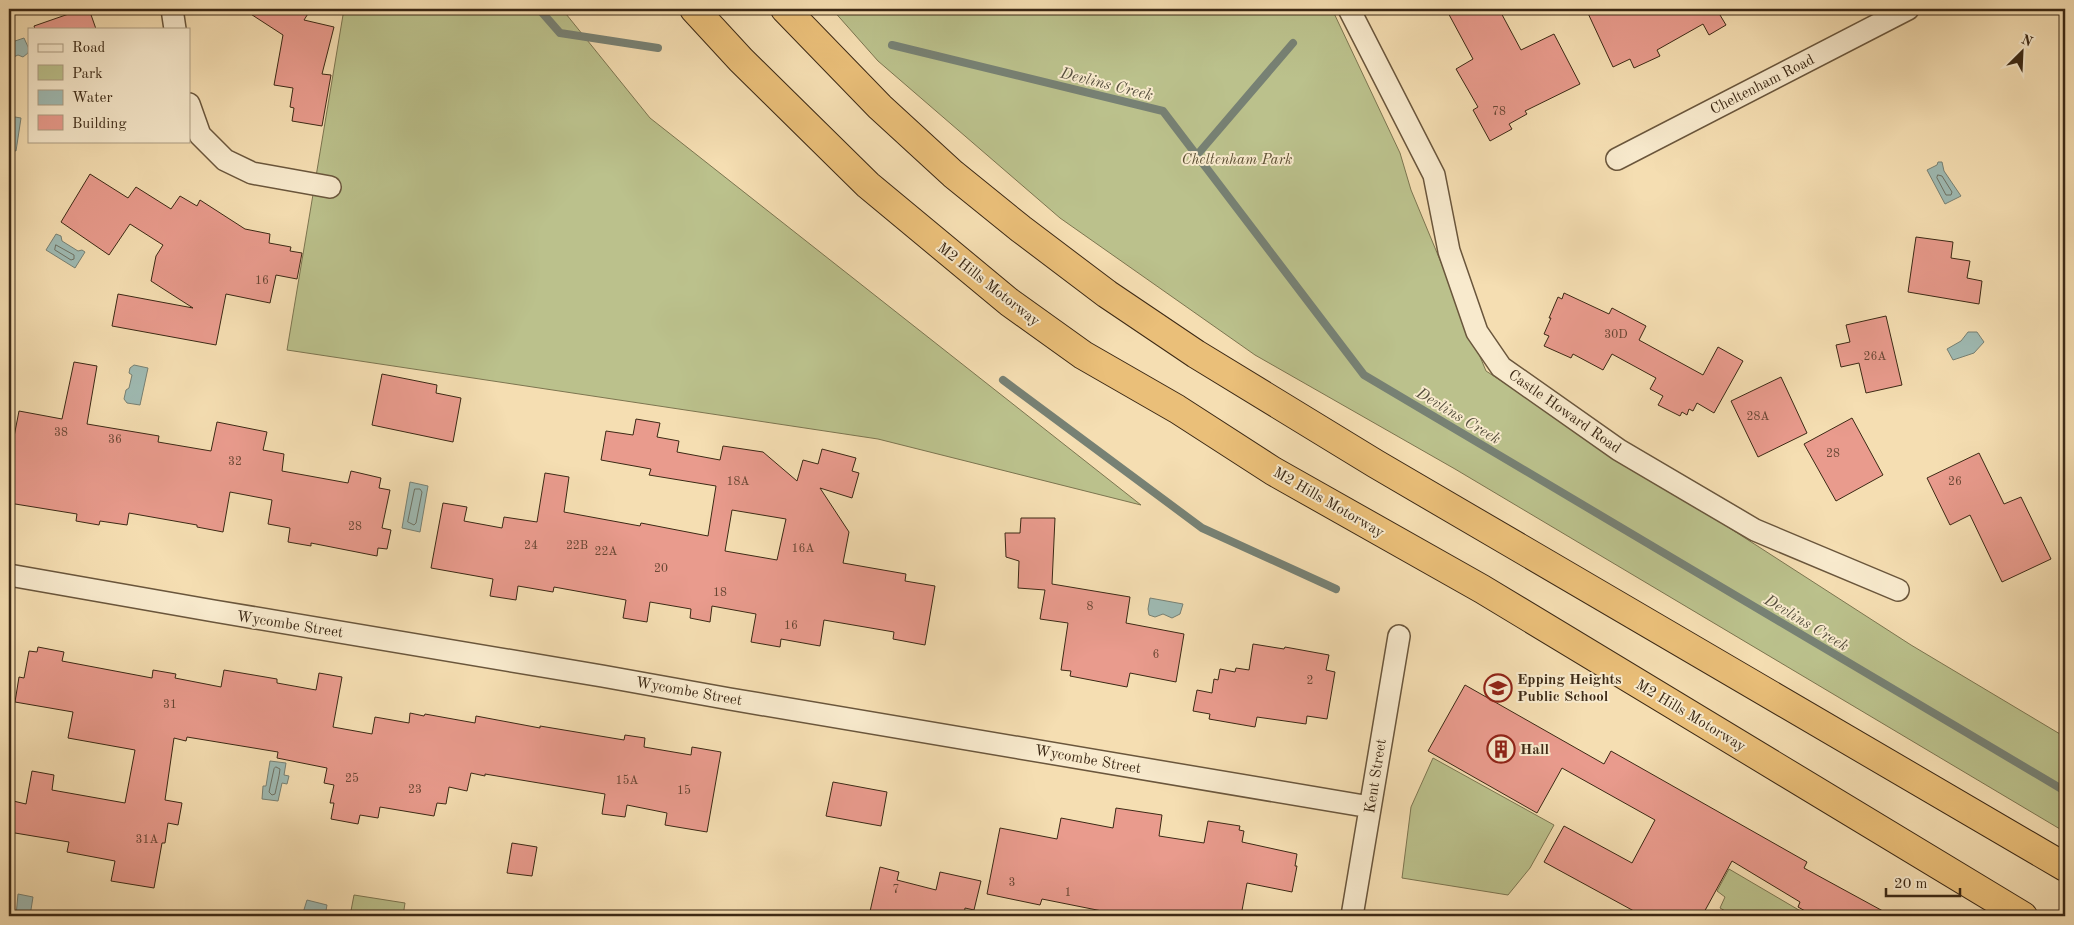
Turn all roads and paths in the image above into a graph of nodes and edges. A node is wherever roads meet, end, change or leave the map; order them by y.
1 (172, 9) edge
2 (694, 9) edge
3 (785, 9) edge
4 (1349, 9) edge
5 (1908, 9) edge
6 (175, 28) edge
7 (190, 107) edge
8 (1617, 159) dead end
9 (330, 187) dead end
10 (9, 575) edge
11 (1898, 590) dead end
12 (1399, 636) dead end
13 (1370, 807) junction
14 (2065, 867) edge
15 (1352, 916) edge
16 (2023, 916) edge

1 - 6 street
2 - 16 highway, M2 Hills Motorway
3 - 14 highway
4 - 11 street, Castle Howard Road
5 - 8 street, Cheltenham Road
7 - 9 street
10 - 13 street, Wycombe Street
12 - 13 street, Kent Street
13 - 15 street, Kent Street

